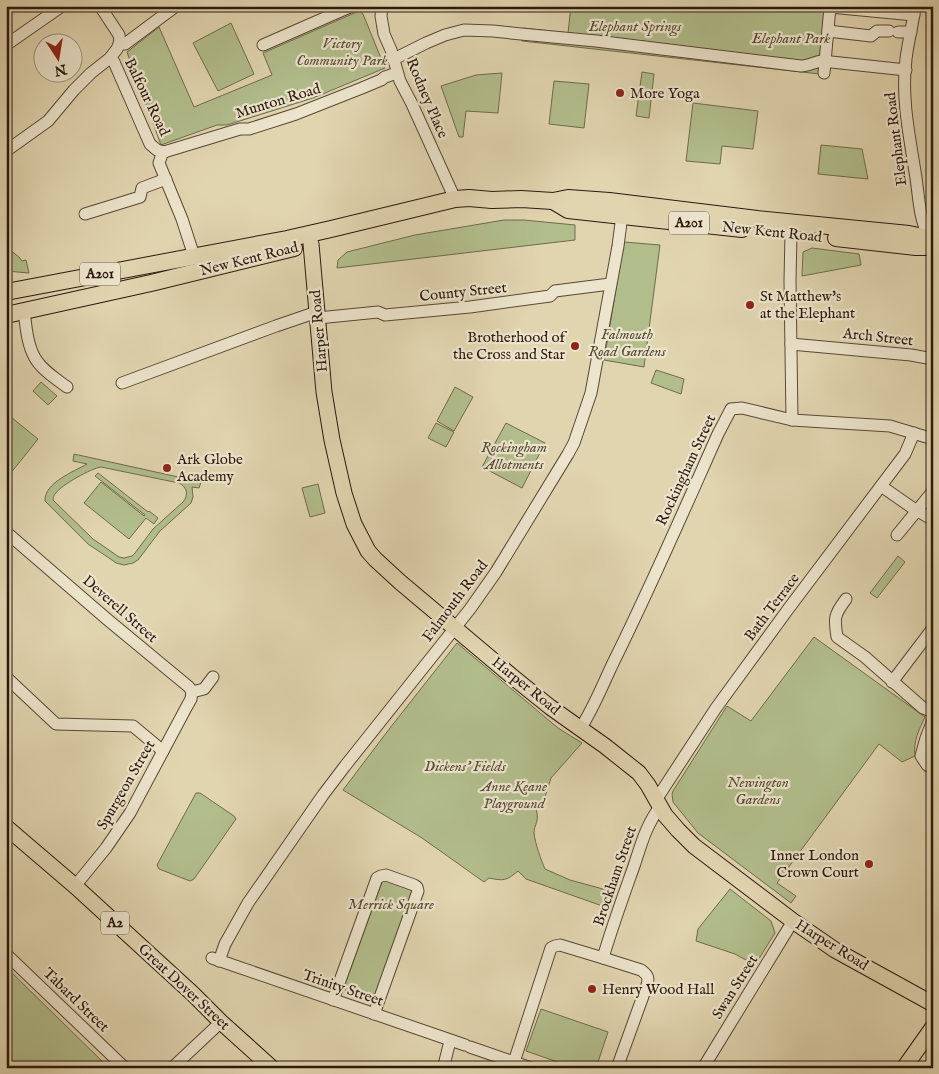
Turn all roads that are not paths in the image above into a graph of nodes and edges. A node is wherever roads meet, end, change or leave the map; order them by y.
1 (62, 6) edge
2 (100, 6) edge
3 (176, 6) edge
4 (352, 6) edge
5 (381, 6) edge
6 (915, 11) edge
7 (828, 31) junction
8 (911, 32) junction
9 (120, 44) junction
10 (6, 45) edge
11 (263, 45) dead end
12 (110, 58) junction
13 (394, 59) junction
14 (825, 61) junction
15 (906, 70) junction
16 (397, 72) junction
17 (824, 73) dead end
18 (6, 151) edge
19 (164, 152) junction
20 (166, 179) junction
21 (455, 199) junction
22 (492, 200) junction
23 (553, 201) junction
24 (85, 214) dead end
25 (622, 215) junction
26 (791, 234) junction
27 (931, 241) edge
28 (311, 244) junction
29 (194, 256) junction
30 (610, 284) junction
31 (6, 292) edge
32 (24, 311) junction
33 (6, 315) edge
34 (317, 315) junction
35 (791, 344) junction
36 (933, 359) edge
37 (122, 383) dead end
38 (67, 388) dead end
39 (792, 420) junction
40 (914, 433) junction
41 (933, 439) edge
42 (882, 486) junction
43 (933, 491) edge
44 (916, 511) junction
45 (933, 520) edge
46 (6, 532) edge
47 (896, 535) dead end
48 (846, 599) dead end
49 (455, 628) junction
50 (933, 628) edge
51 (6, 677) edge
52 (213, 677) dead end
53 (892, 682) junction
54 (192, 692) junction
55 (933, 712) edge
56 (933, 720) edge
57 (580, 729) junction
58 (163, 751) junction
59 (933, 769) edge
60 (658, 803) junction
61 (6, 827) edge
62 (75, 886) junction
63 (794, 922) junction
64 (6, 954) edge
65 (603, 958) junction
66 (215, 959) joint
67 (333, 1000) junction
68 (933, 1004) edge
69 (374, 1014) junction
70 (221, 1022) junction
71 (933, 1027) edge
72 (450, 1041) junction
73 (514, 1062) junction
74 (125, 1068) edge
75 (172, 1068) edge
76 (272, 1068) edge
77 (441, 1068) edge
78 (531, 1068) edge
79 (617, 1068) edge
80 (703, 1068) edge
81 (904, 1068) edge

1 - 10 street
2 - 9 street
3 - 9 street
4 - 11 street
5 - 13 street, Rodney Place
6 - 7 street
6 - 8 street, Elephant Road
7 - 8 street
7 - 14 street
8 - 15 street, Elephant Road
9 - 12 street
12 - 18 street
12 - 19 street, Balfour Road
13 - 14 street
13 - 16 street, Rodney Place
14 - 15 street
14 - 17 street
15 - 27 street, Elephant Road
16 - 19 street, Munton Road
16 - 21 street, Rodney Place
19 - 20 street, Balfour Road
20 - 24 street
20 - 29 street, Balfour Road
21 - 22 highway, New Kent Road / A201
21 - 29 highway, New Kent Road / A201
22 - 23 highway, New Kent Road / A201
22 - 28 highway, New Kent Road / A201
23 - 25 highway, New Kent Road / A201
23 - 27 highway, New Kent Road / A201
25 - 26 highway, New Kent Road / A201
25 - 30 street, Falmouth Road
26 - 27 highway, New Kent Road / A201
26 - 35 street
28 - 32 highway, New Kent Road / A201
28 - 34 main road, Harper Road
29 - 31 highway, New Kent Road / A201
30 - 34 street, County Street
30 - 49 street, Falmouth Road
32 - 33 highway, New Kent Road / A201
32 - 38 street
34 - 37 street, County Street
34 - 49 main road, Harper Road
35 - 36 street, Arch Street
35 - 39 street
39 - 40 street, Rockingham Street
39 - 57 street, Rockingham Street
40 - 41 street, Rockingham Street
40 - 42 street, Bath Terrace
42 - 44 street
42 - 60 street, Bath Terrace
43 - 44 street
44 - 45 street
44 - 47 street
46 - 54 street, Deverell Street
48 - 53 street
49 - 57 main road, Harper Road
49 - 66 street, Falmouth Road
50 - 53 street
51 - 58 street
52 - 54 street
53 - 55 street
54 - 58 street, Spurgeon Street
56 - 59 street
57 - 60 main road, Harper Road
58 - 62 street, Spurgeon Street
60 - 63 main road, Harper Road
60 - 65 street, Brockham Street
61 - 62 main road, Great Dover Street / A2
62 - 70 main road, Great Dover Street / A2
63 - 68 main road, Harper Road
63 - 80 street, Swan Street
64 - 74 street, Tabard Street
65 - 73 street
65 - 79 street
66 - 67 street, Trinity Street
67 - 69 street, Trinity Street
67 - 69 street
69 - 72 street, Trinity Street
70 - 75 street
70 - 76 main road, Great Dover Street / A2
71 - 81 main road
72 - 73 street, Trinity Street
72 - 77 street
73 - 78 street, Trinity Street

